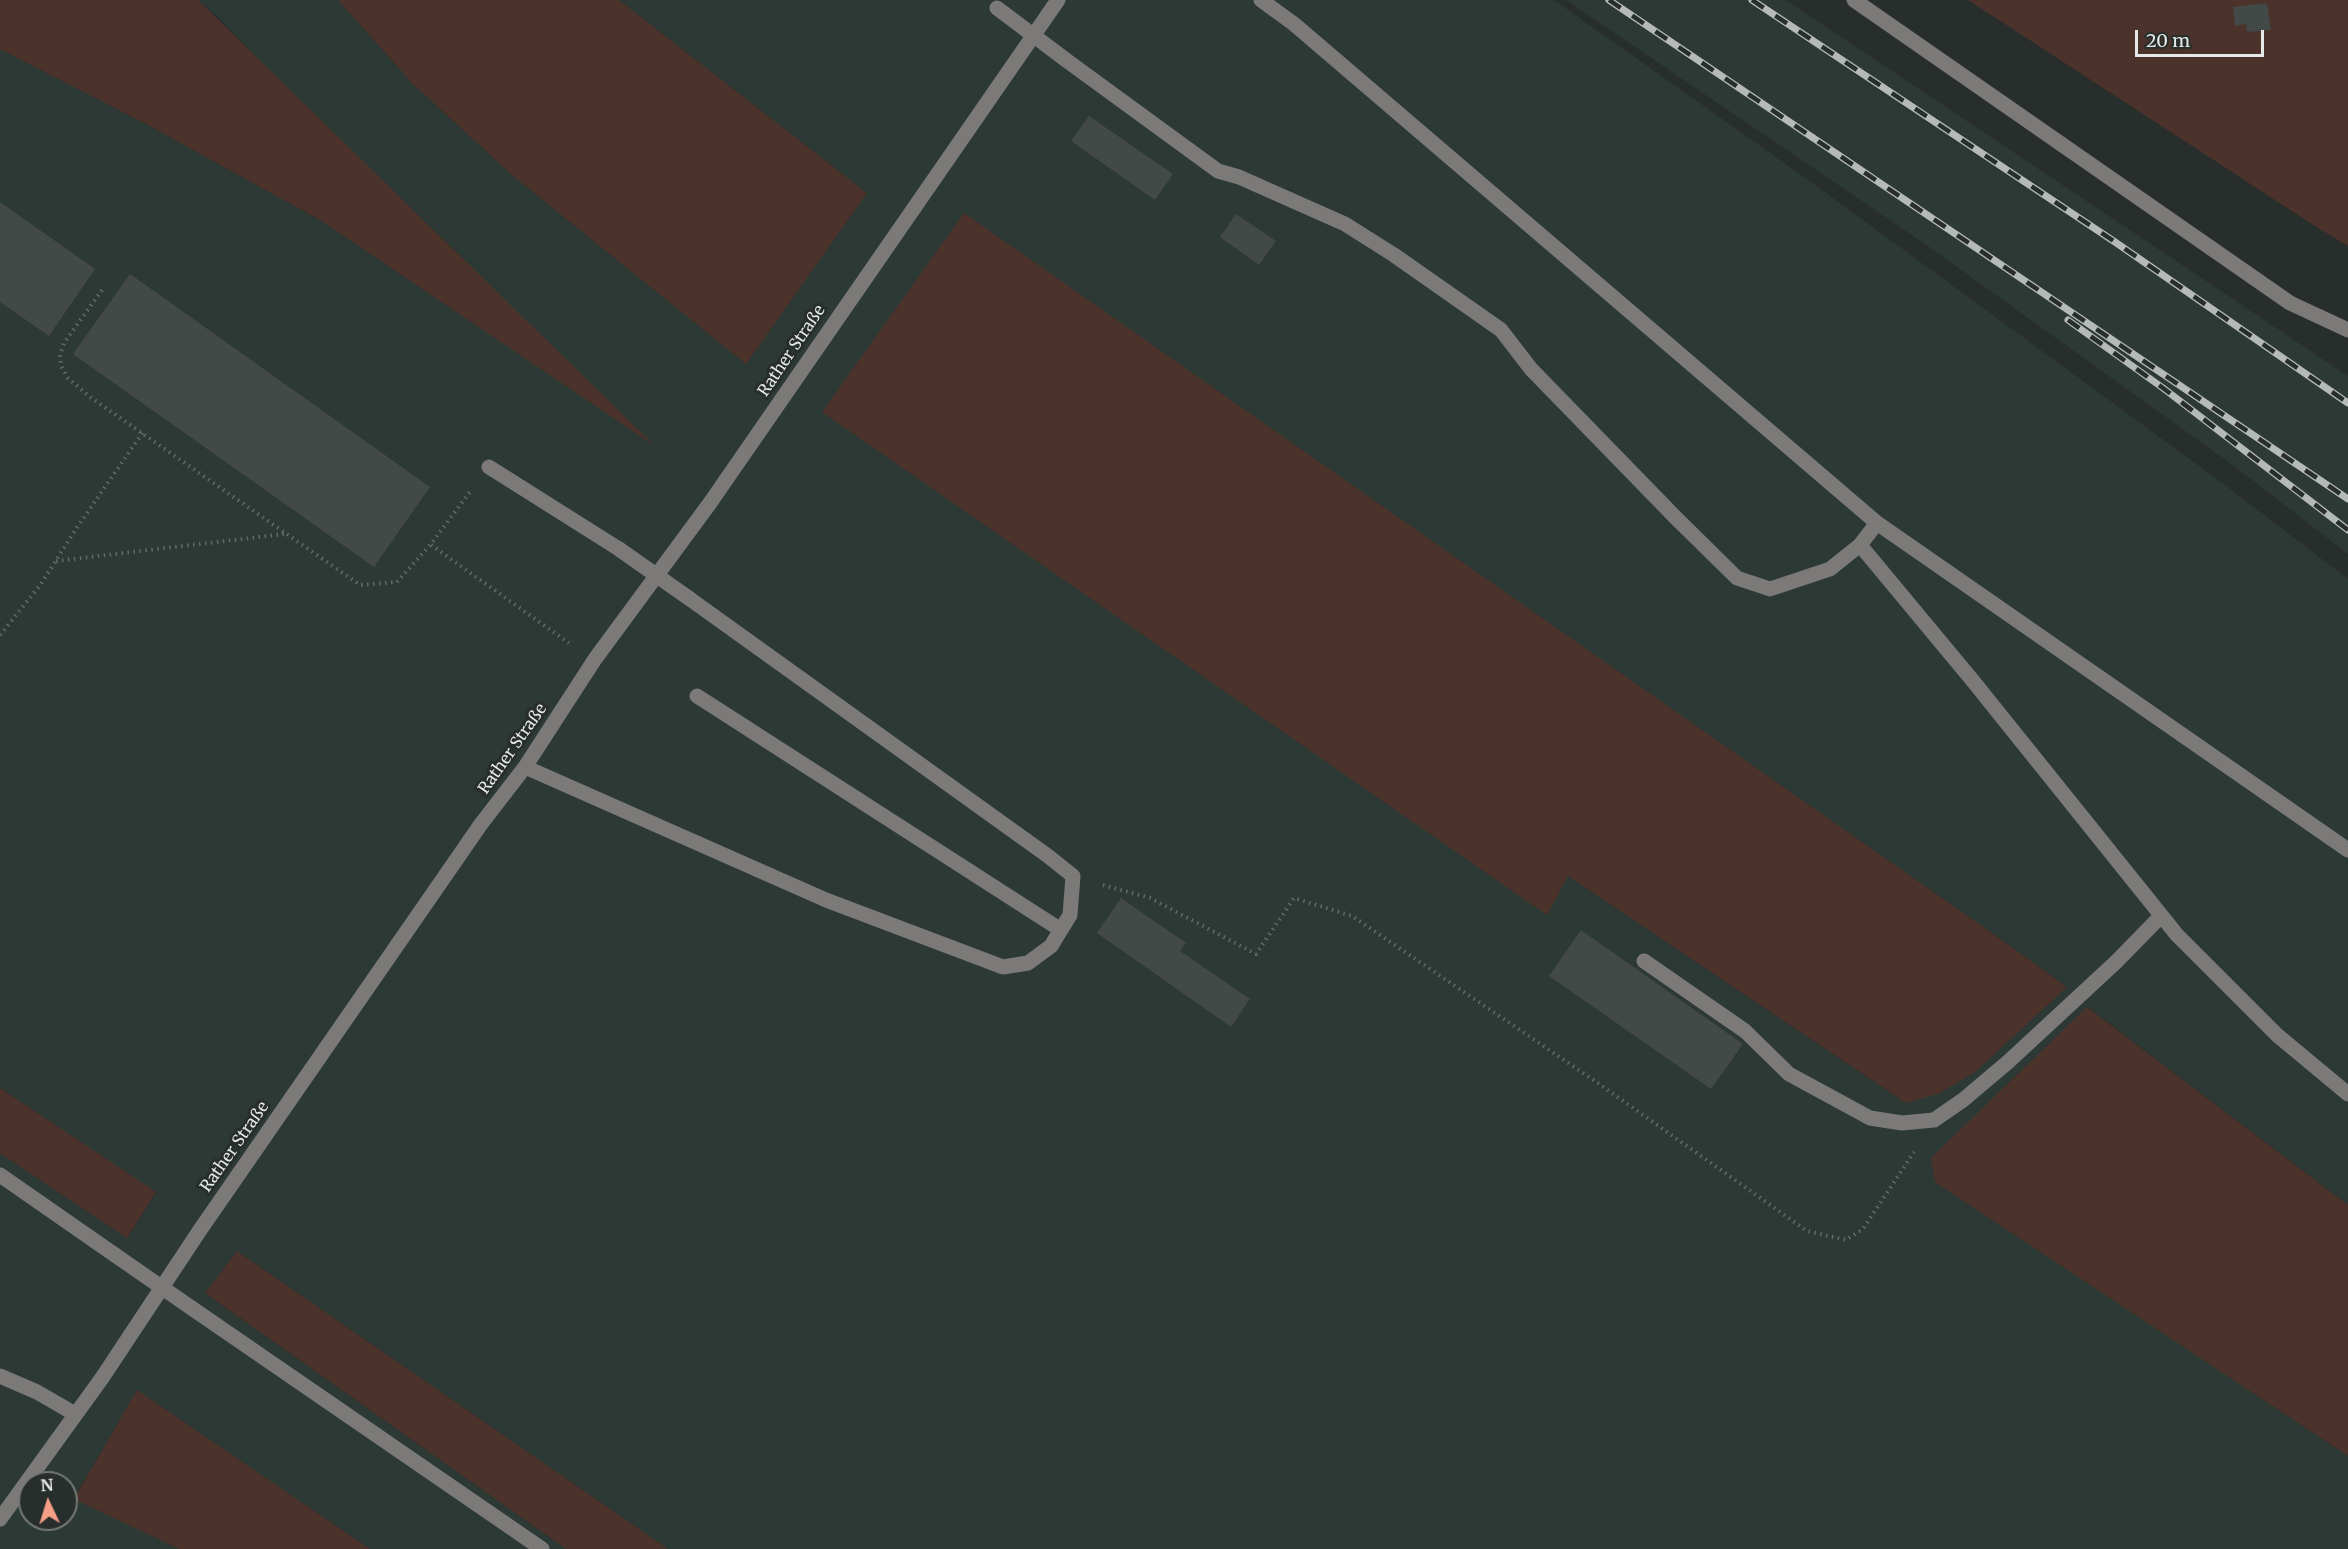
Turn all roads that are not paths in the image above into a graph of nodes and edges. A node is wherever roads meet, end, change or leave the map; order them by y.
1 (1058, 0) edge
2 (1261, 0) edge
3 (1854, 0) edge
4 (993, 4) edge
5 (2348, 330) edge
6 (489, 467) road end
7 (1877, 524) junction
8 (1860, 545) junction
9 (697, 696) dead end
10 (525, 767) junction
11 (2348, 850) edge
12 (2161, 916) junction
13 (1061, 930) junction
14 (1644, 961) dead end
15 (2348, 1094) edge
16 (0, 1175) edge
17 (0, 1376) edge
18 (75, 1414) junction
19 (0, 1519) edge
20 (542, 1549) edge

1 - 10 street, Rather Straße
2 - 7 street
3 - 5 street
4 - 8 street, bridge
6 - 13 street, bridge
7 - 8 street
7 - 11 street
8 - 12 street
9 - 13 street
10 - 13 street
10 - 18 street, Rather Straße
12 - 14 street
12 - 15 street
16 - 20 street, bridge
17 - 18 street
18 - 19 street, Rather Straße

